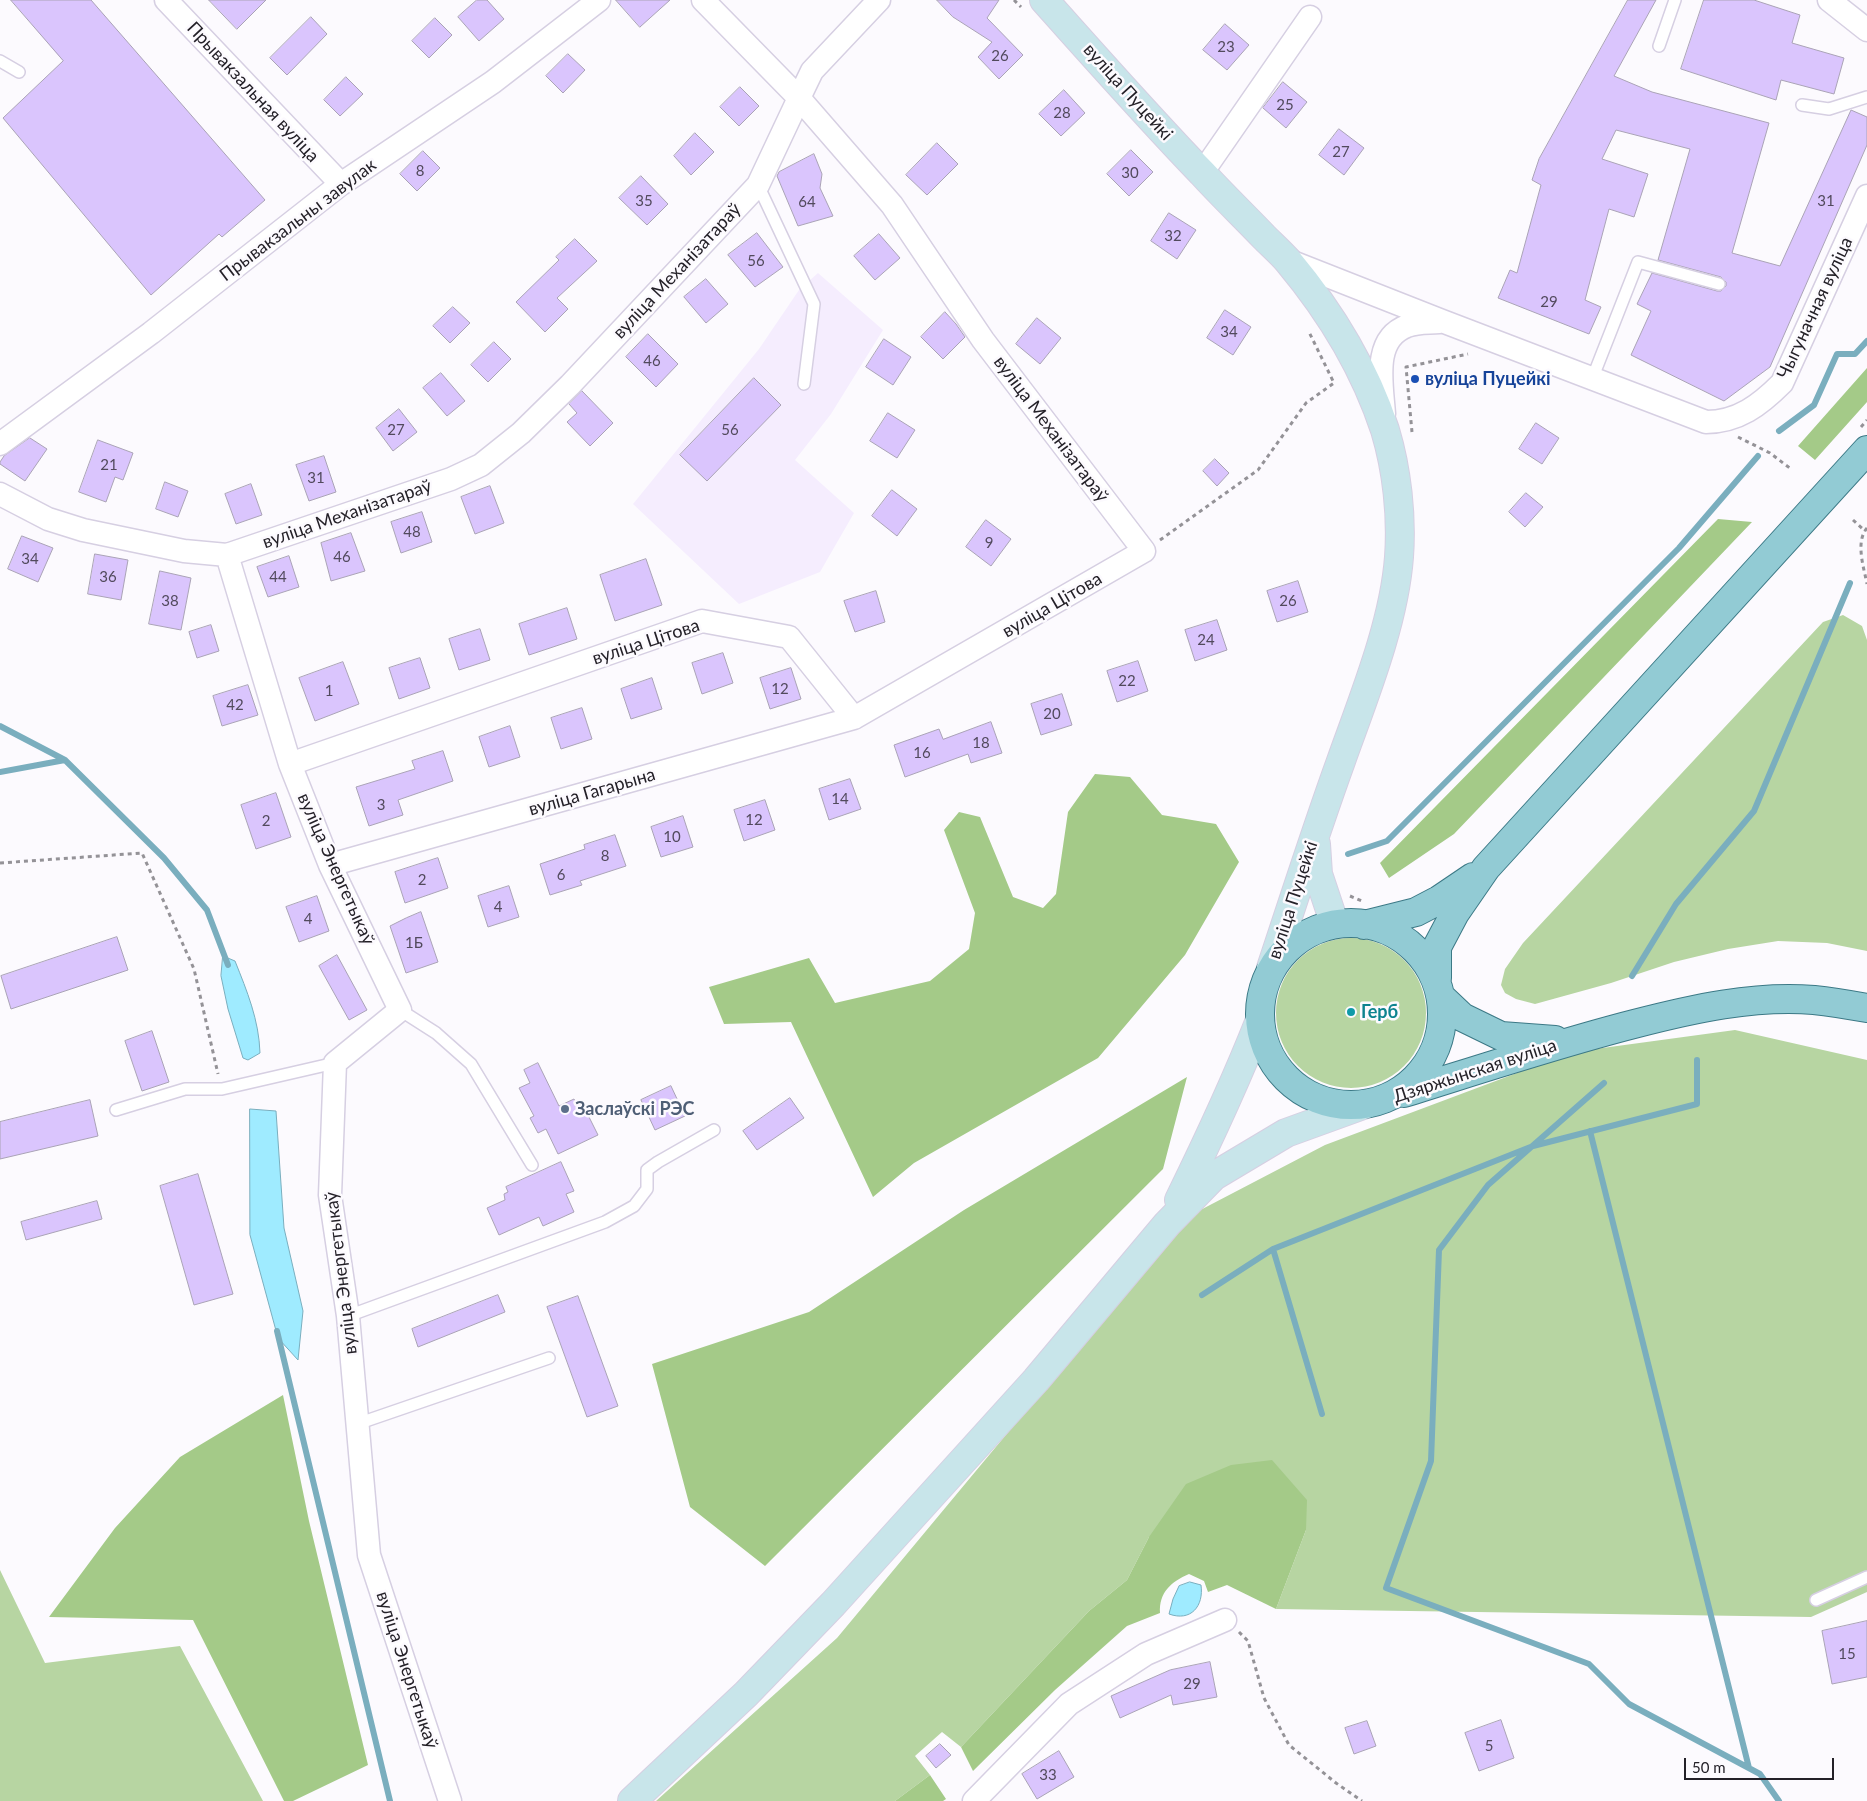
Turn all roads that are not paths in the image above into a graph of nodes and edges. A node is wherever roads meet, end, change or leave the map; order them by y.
1 (166, 0) edge
2 (599, 0) edge
3 (703, 0) edge
4 (879, 0) edge
5 (1044, 0) edge
6 (1675, 0) edge
7 (1829, 0) edge
8 (1310, 17) dead end
9 (1867, 30) edge
10 (1659, 46) dead end
11 (0, 61) edge
12 (19, 72) dead end
13 (1867, 97) edge
14 (798, 98) junction
15 (1802, 105) dead end
16 (1202, 173) junction
17 (341, 184) junction
18 (758, 185) junction
19 (1867, 196) edge
20 (1287, 260) junction
21 (1719, 284) dead end
22 (1442, 322) junction
23 (1594, 379) junction
24 (804, 384) dead end
25 (1385, 431) junction
26 (1864, 439) edge
27 (0, 444) edge
28 (0, 494) edge
29 (1144, 552) joint
30 (227, 555) junction
31 (854, 718) junction
32 (290, 764) junction
33 (1316, 832) junction
34 (330, 865) junction
35 (1486, 868) junction
36 (1367, 915) junction
37 (1334, 922) junction
38 (1271, 968) junction
39 (1440, 988) junction
40 (1867, 1008) edge
41 (400, 1010) junction
42 (1260, 1020) junction
43 (1569, 1041) junction
44 (335, 1063) junction
45 (1373, 1103) junction
46 (116, 1110) dead end
47 (714, 1130) dead end
48 (532, 1165) dead end
49 (1167, 1224) junction
50 (348, 1316) junction
51 (550, 1358) dead end
52 (358, 1424) junction
53 (1867, 1577) edge
54 (1816, 1600) dead end
55 (1225, 1620) road end
56 (450, 1801) edge
57 (632, 1801) edge
58 (974, 1801) edge

1 - 17 street, Прывакзальная вуліца
2 - 17 street, Прывакзальны завулак
3 - 14 street
4 - 14 street
5 - 16 main road, вуліца Пуцейкі
6 - 10 lane
7 - 9 street
8 - 16 street
11 - 12 lane
13 - 15 lane
14 - 18 street, вуліца Механізатараў
14 - 29 street, вуліца Механізатараў
16 - 20 main road, вуліца Пуцейкі
17 - 27 street, Прывакзальны завулак
18 - 24 lane
18 - 30 street, вуліца Механізатараў
19 - 23 street, Чыгуначная вуліца
20 - 22 street
20 - 25 main road, вуліца Пуцейкі
21 - 23 lane
22 - 23 street
22 - 25 street
25 - 33 main road, вуліца Пуцейкі
26 - 35 main road
28 - 30 street, вуліца Механізатараў
29 - 31 street, вуліца Цітова
30 - 32 street, вуліца Энергетыкаў
31 - 32 street, вуліца Цітова
31 - 34 street, вуліца Гагарына
32 - 34 street, вуліца Энергетыкаў
33 - 37 main road, вуліца Пуцейкі
33 - 38 main road, вуліца Пуцейкі
34 - 41 street, вуліца Энергетыкаў
35 - 36 main road
35 - 39 main road
36 - 37 main road
36 - 39 main road
37 - 38 main road
38 - 42 main road
39 - 43 main road, Дзяржынская вуліца
39 - 45 main road
40 - 43 main road, Дзяржынская вуліца
41 - 44 street
41 - 48 lane
42 - 45 main road
42 - 49 main road
43 - 45 main road, Дзяржынская вуліца
44 - 46 lane
44 - 50 street, вуліца Энергетыкаў
45 - 49 main road
47 - 50 lane
49 - 57 main road
50 - 52 street, вуліца Энергетыкаў
51 - 52 lane
52 - 56 street, вуліца Энергетыкаў
53 - 54 lane
55 - 58 street

